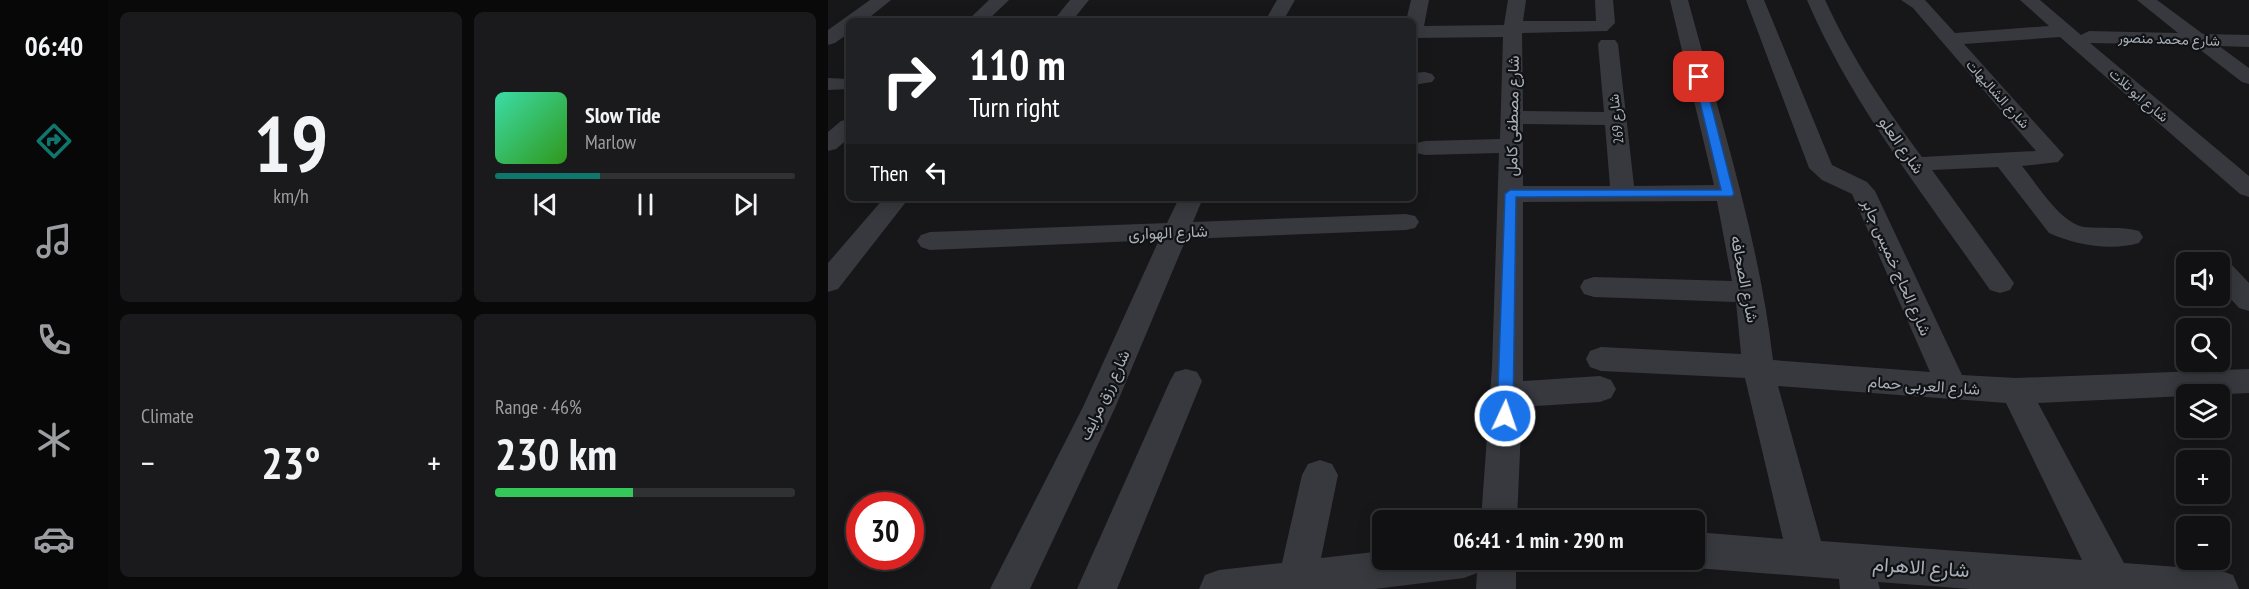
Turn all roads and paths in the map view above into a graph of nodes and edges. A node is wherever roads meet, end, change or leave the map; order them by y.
1 (882, 0) edge
2 (1000, 0) edge
3 (1080, 0) edge
4 (1286, 0) edge
5 (1420, 0) edge
6 (1517, 0) edge
7 (1604, 0) edge
8 (1679, 0) edge
9 (1755, 0) edge
10 (1816, 0) edge
11 (1910, 0) edge
12 (2029, 0) edge
13 (2045, 0) edge
14 (2146, 0) edge
15 (857, 18) edge
16 (979, 18) edge
17 (1065, 18) edge
18 (1276, 18) edge
19 (1416, 18) edge
20 (846, 26) edge
21 (1513, 29) junction
22 (2063, 31) junction
23 (1416, 32) edge
24 (1948, 39) junction
25 (828, 40) edge
26 (2200, 40) junction
27 (846, 41) edge
28 (2249, 41) edge
29 (1608, 44) dead end
30 (2098, 49) junction
31 (2249, 78) edge
32 (1512, 117) junction
33 (1616, 119) junction
34 (846, 129) edge
35 (828, 144) edge
36 (1511, 146) junction
37 (1425, 148) dead end
38 (2005, 160) junction
39 (1915, 164) junction
40 (2249, 171) edge
41 (2249, 189) edge
42 (1510, 194) junction
43 (1623, 194) junction
44 (1728, 194) junction
45 (895, 201) edge
46 (1190, 201) edge
47 (1406, 222) dead end
48 (1176, 232) junction
49 (2130, 237) dead end
50 (930, 242) dead end
51 (2230, 281) edge
52 (828, 282) edge
53 (2000, 283) dead end
54 (1594, 287) dead end
55 (1748, 292) junction
56 (2249, 301) edge
57 (1758, 369) junction
58 (1186, 381) dead end
59 (2249, 381) edge
60 (1952, 387) junction
61 (2016, 391) junction
62 (1506, 395) junction
63 (1320, 475) dead end
64 (1500, 510) edge
65 (1705, 551) edge
66 (1807, 558) junction
67 (1380, 570) edge
68 (1497, 570) edge
69 (1857, 575) edge
70 (1297, 580) junction
71 (2114, 582) junction
72 (2207, 588) edge
73 (1010, 589) edge
74 (1097, 589) edge
75 (1219, 589) edge
76 (1497, 589) edge

1 - 15 street
2 - 16 street
3 - 17 street
4 - 18 street
5 - 19 street
6 - 21 street, شارع مصطفى كامل
7 - 21 street
8 - 44 street, شارع الصحافه
9 - 60 street, شارع الحاج خميس جابر
10 - 39 street, شارع العلو
11 - 24 street, شارع الشاليهات
12 - 22 street, شارع ابو تلات
13 - 30 street, شارع ابو تلات
14 - 26 street
20 - 25 street
21 - 23 street
21 - 32 street, شارع مصطفى كامل
22 - 24 street
22 - 30 street, شارع ابو تلات
24 - 38 street, شارع الشاليهات
25 - 27 street
26 - 28 street, شارع محمد منصور
26 - 30 street, شارع محمد منصور
26 - 31 street
29 - 33 street, شارع 269
30 - 40 street, شارع ابو تلات
30 - 41 street, شارع ابو تلات
32 - 33 street
32 - 36 street, شارع مصطفى كامل
33 - 43 street, شارع 269
34 - 35 street
36 - 37 street
36 - 42 street, شارع مصطفى كامل
38 - 39 street, شارع الشاليهات
38 - 49 street
39 - 53 street, شارع العلو
42 - 43 street
42 - 62 street, شارع مصطفى كامل
43 - 44 street
44 - 55 street, شارع الصحافه
45 - 52 street
46 - 48 street, شارع رزق مرايف
47 - 48 street, شارع الهوارى
48 - 50 street, شارع الهوارى
48 - 73 street, شارع رزق مرايف
51 - 56 street
54 - 55 street
55 - 57 street, شارع الصحافه
57 - 60 street, شارع العربى حمام
57 - 62 street, شارع العربى حمام
57 - 66 street, شارع الصحافه
58 - 74 street
59 - 61 street, شارع العربى حمام
60 - 61 street, شارع العربى حمام
61 - 71 street
62 - 64 street, شارع مصطفى كامل
63 - 70 street
65 - 66 street, شارع الاهرام
66 - 69 street, شارع الاهرام
67 - 70 street
68 - 76 street
69 - 71 street, شارع الاهرام
70 - 75 street
71 - 72 street, شارع الاهرام

